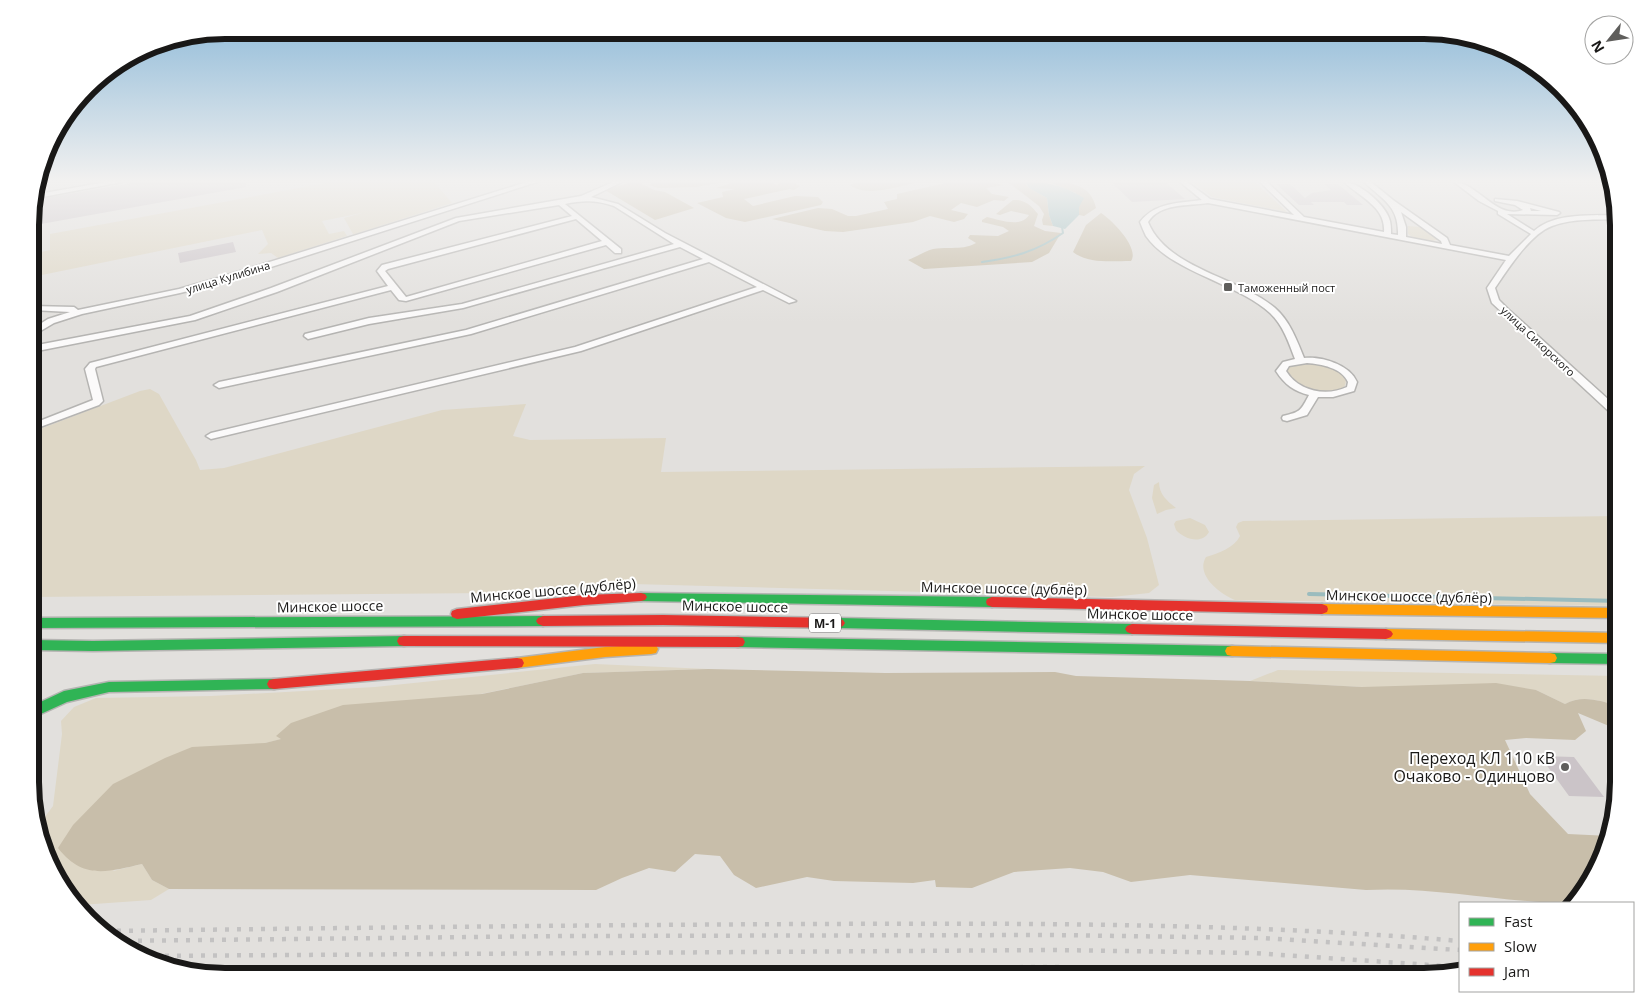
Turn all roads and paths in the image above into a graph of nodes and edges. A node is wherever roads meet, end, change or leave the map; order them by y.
1 (384, 229) edge
2 (432, 229) edge
3 (535, 229) edge
4 (591, 229) edge
5 (653, 229) edge
6 (1146, 229) edge
7 (1357, 229) edge
8 (1387, 229) edge
9 (1403, 229) edge
10 (1428, 229) edge
11 (1527, 229) edge
12 (1543, 229) edge
13 (1535, 234) junction
14 (1387, 235) junction
15 (1402, 237) junction
16 (607, 242) junction
17 (1445, 243) junction
18 (682, 244) junction
19 (618, 251) dead end
20 (1512, 257) junction
21 (711, 259) junction
22 (764, 286) junction
23 (393, 287) junction
24 (792, 302) dead end
25 (39, 309) edge
26 (91, 309) junction
27 (51, 310) junction
28 (52, 321) junction
29 (39, 329) edge
30 (308, 336) dead end
31 (39, 348) edge
32 (1300, 360) junction
33 (219, 385) dead end
34 (1315, 393) junction
35 (1610, 407) edge
36 (1287, 418) dead end
37 (39, 424) edge
38 (211, 436) dead end
39 (1610, 613) edge
40 (389, 620) junction
41 (39, 623) edge
42 (1610, 638) edge
43 (754, 642) junction
44 (39, 645) edge
45 (1610, 659) edge
46 (39, 707) edge

1 - 26 street, улица Кулибина
2 - 31 street
3 - 23 street
4 - 16 street
5 - 18 street
6 - 32 street
7 - 14 street
8 - 14 street
9 - 15 street
10 - 17 street
11 - 13 street
12 - 13 street, улица Сикорского
13 - 20 street, улица Сикорского
14 - 15 street
15 - 17 street
16 - 19 street
16 - 23 street
17 - 20 street
18 - 21 street
18 - 30 street
20 - 35 street, улица Сикорского
21 - 22 street
21 - 33 street
22 - 24 street
22 - 38 street
23 - 37 street
25 - 27 street
26 - 27 street
26 - 28 street
27 - 28 street
28 - 29 street
32 - 34 street
32 - 34 street
34 - 36 street
39 - 40 main road, Минское шоссе (дублёр)
40 - 41 main road, Минское шоссе / М-1
40 - 42 main road, Минское шоссе / М-1
43 - 44 main road, М-1
43 - 45 main road, М-1
43 - 46 main road

